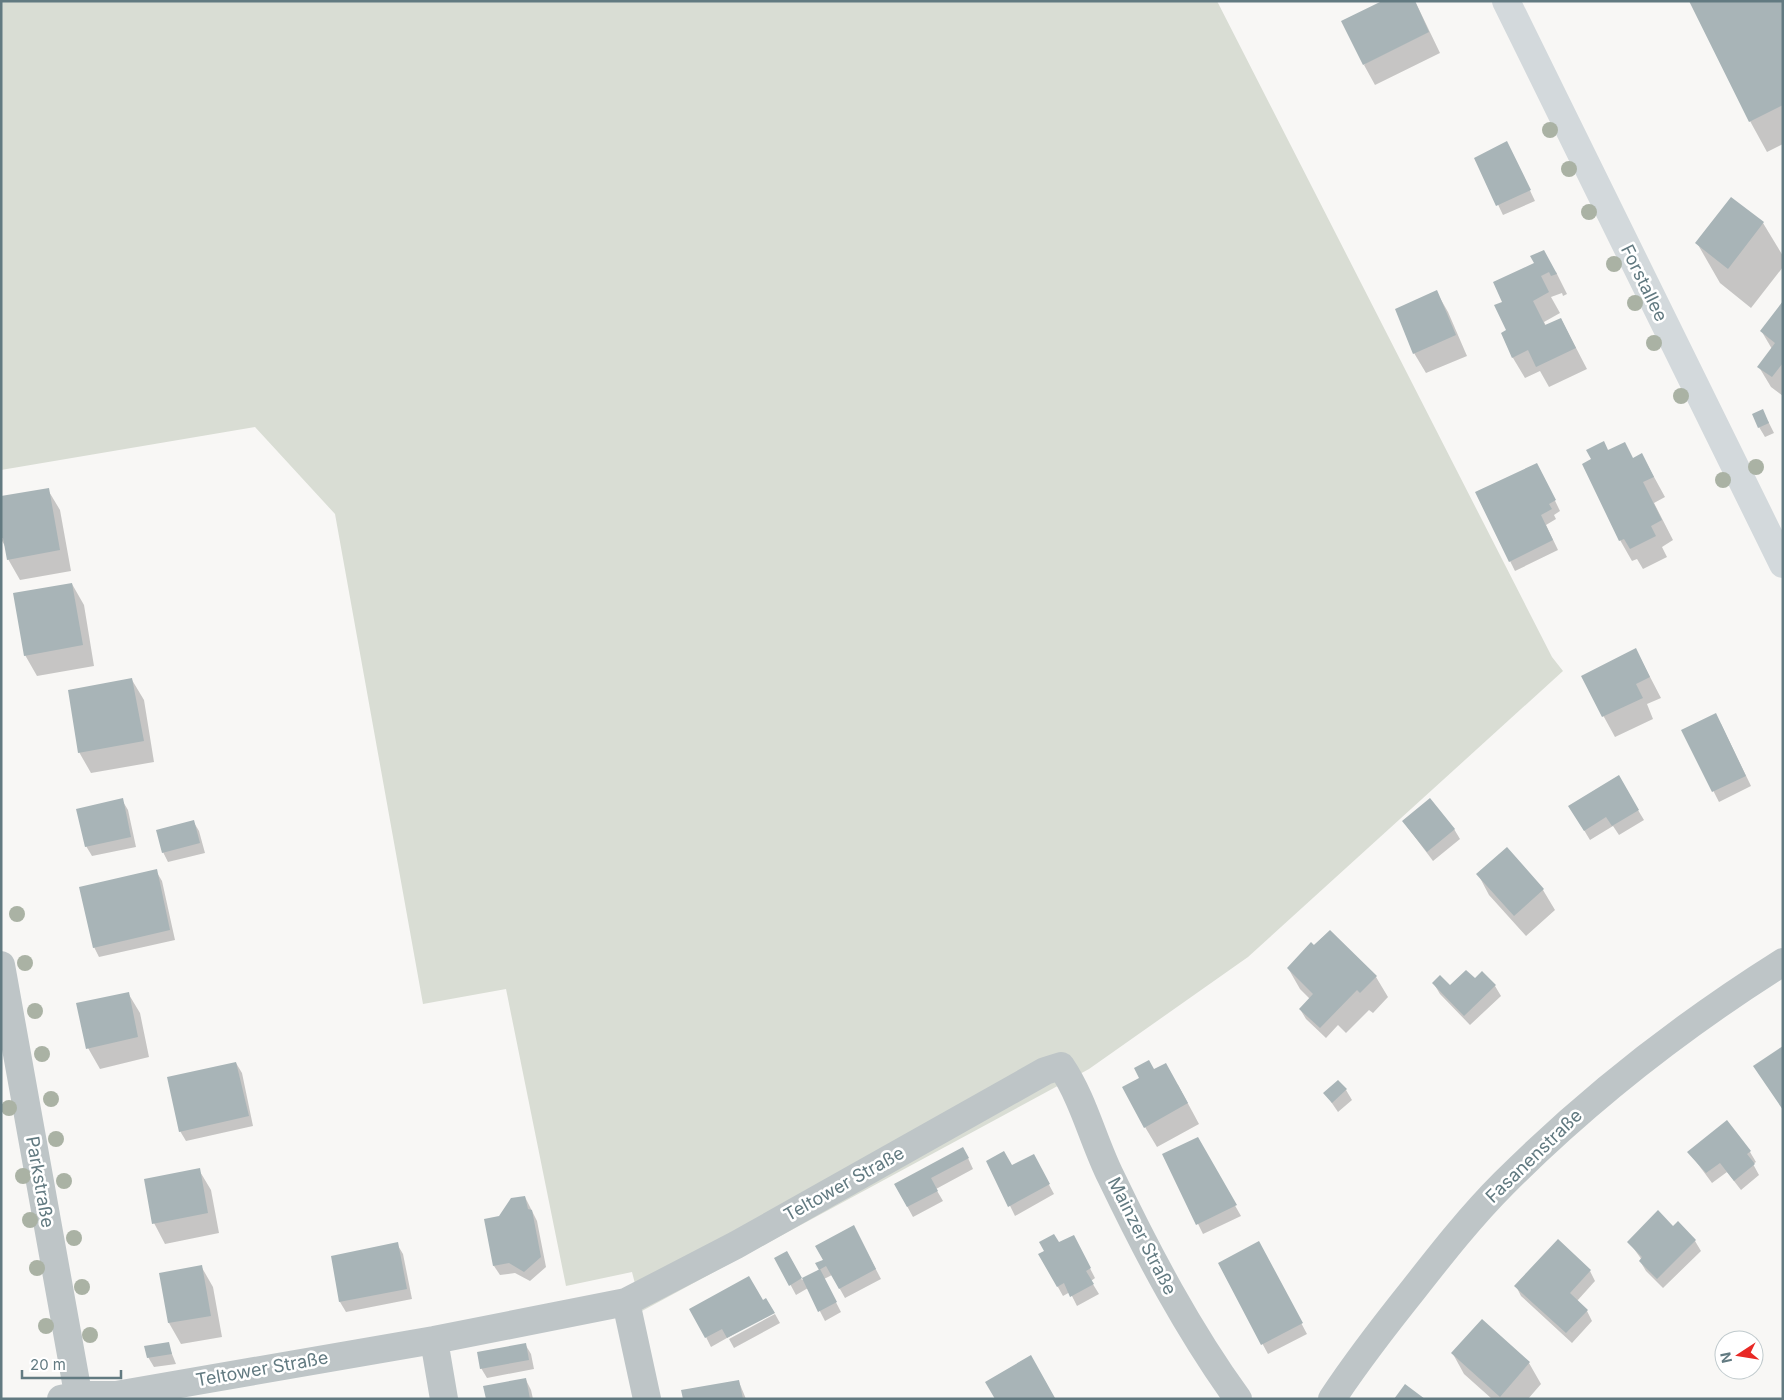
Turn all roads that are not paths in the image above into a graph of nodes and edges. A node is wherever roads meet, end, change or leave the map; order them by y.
1 (1506, 1) edge
2 (1783, 564) edge
3 (1783, 962) edge
4 (1, 965) edge
5 (1061, 1066) joint
6 (626, 1302) junction
7 (434, 1340) junction
8 (73, 1398) edge
9 (444, 1399) edge
10 (647, 1399) edge
11 (1238, 1399) edge
12 (1332, 1399) edge

1 - 2 street, Forstallee
3 - 12 street, Fasanenstraße
4 - 8 street, Parkstraße
5 - 6 street, Teltower Straße
5 - 11 street, Mainzer Straße
6 - 7 street, Teltower Straße
6 - 10 street
7 - 8 street, Teltower Straße
7 - 9 street

